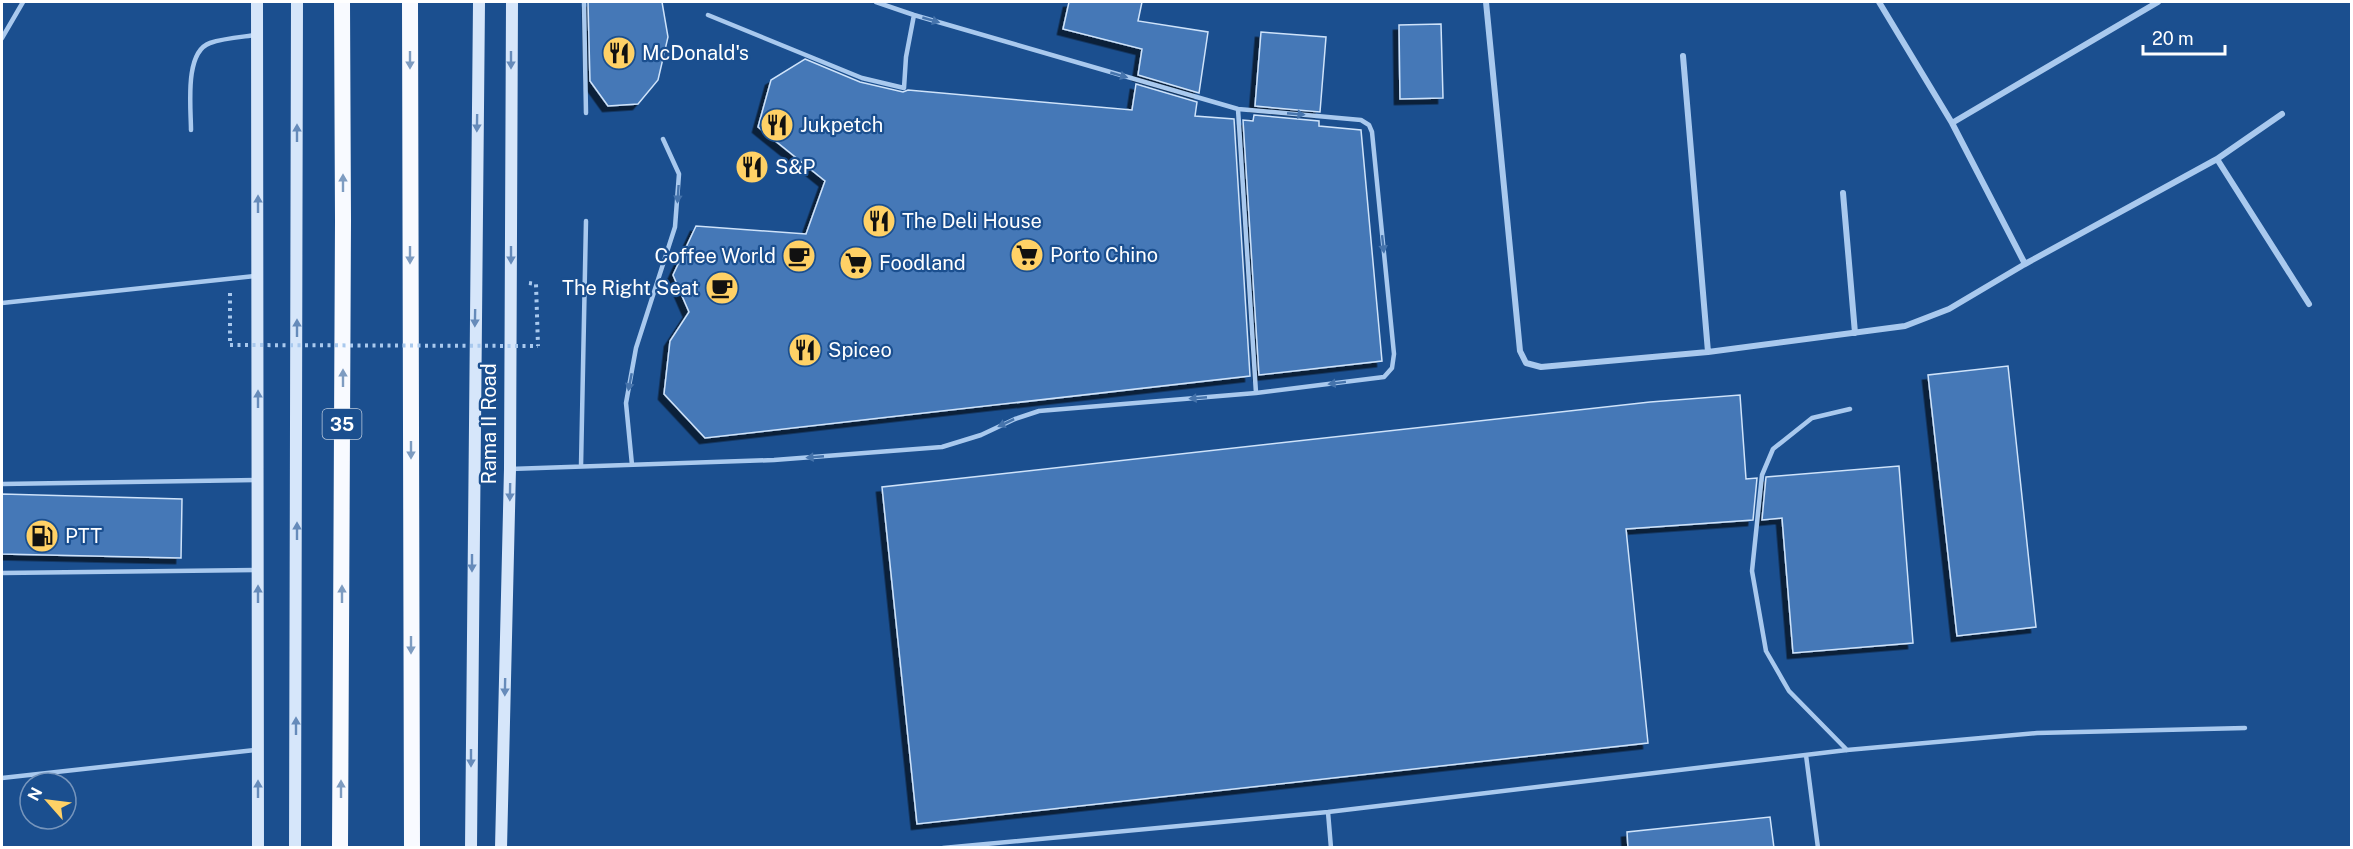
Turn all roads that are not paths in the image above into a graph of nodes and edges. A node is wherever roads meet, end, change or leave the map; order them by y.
1 (24, 2) edge
2 (257, 2) edge
3 (297, 2) edge
4 (342, 2) edge
5 (410, 2) edge
6 (479, 2) edge
7 (512, 2) edge
8 (584, 2) edge
9 (876, 2) edge
10 (1486, 2) edge
11 (1879, 2) edge
12 (2158, 2) edge
13 (708, 15) dead end
14 (914, 15) junction
15 (256, 35) junction
16 (2, 38) edge
17 (1683, 56) dead end
18 (1238, 109) junction
19 (586, 113) dead end
20 (2282, 114) dead end
21 (1952, 123) junction
22 (191, 130) dead end
23 (663, 139) dead end
24 (2217, 159) junction
25 (1843, 193) dead end
26 (586, 221) dead end
27 (2025, 264) junction
28 (258, 276) junction
29 (2, 303) edge
30 (2309, 304) dead end
31 (1855, 333) junction
32 (1708, 352) junction
33 (1256, 393) junction
34 (1850, 409) dead end
35 (632, 465) junction
36 (581, 466) junction
37 (510, 469) junction
38 (258, 480) junction
39 (2, 484) edge
40 (258, 570) junction
41 (2, 573) edge
42 (2245, 728) dead end
43 (258, 750) junction
44 (1847, 750) junction
45 (1806, 755) junction
46 (2, 778) edge
47 (1328, 812) junction
48 (258, 848) edge
49 (295, 848) edge
50 (340, 848) edge
51 (412, 848) edge
52 (471, 848) edge
53 (501, 848) edge
54 (943, 848) edge
55 (1331, 848) edge
56 (1818, 848) edge

1 - 16 lane
2 - 15 main road
49 -> 3 main road
50 -> 4 highway, 35
5 -> 51 highway
6 -> 52 main road
7 -> 37 main road, Rama II Road
8 - 19 lane
9 - 14 lane
10 - 32 street
11 - 21 street
12 - 21 street
13 - 14 lane
14 -> 18 lane
15 - 22 lane
28 -> 15 main road
17 - 32 street
18 - 33 lane
18 -> 33 lane
20 - 24 street
21 - 27 street
23 -> 35 lane
24 - 27 street
24 - 30 street
25 - 31 street
26 - 36 lane
27 - 31 street
28 - 29 lane
38 -> 28 main road
31 - 32 street
33 -> 35 lane
34 - 44 lane
35 - 36 lane
36 - 37 lane
37 -> 53 main road, Rama II Road
38 - 39 lane
38 - 40 main road
40 - 41 lane
43 -> 40 main road
42 - 44 lane
43 - 46 lane
48 -> 43 main road
44 - 45 lane
45 - 47 lane
45 - 56 lane
47 - 54 lane
47 - 55 lane

